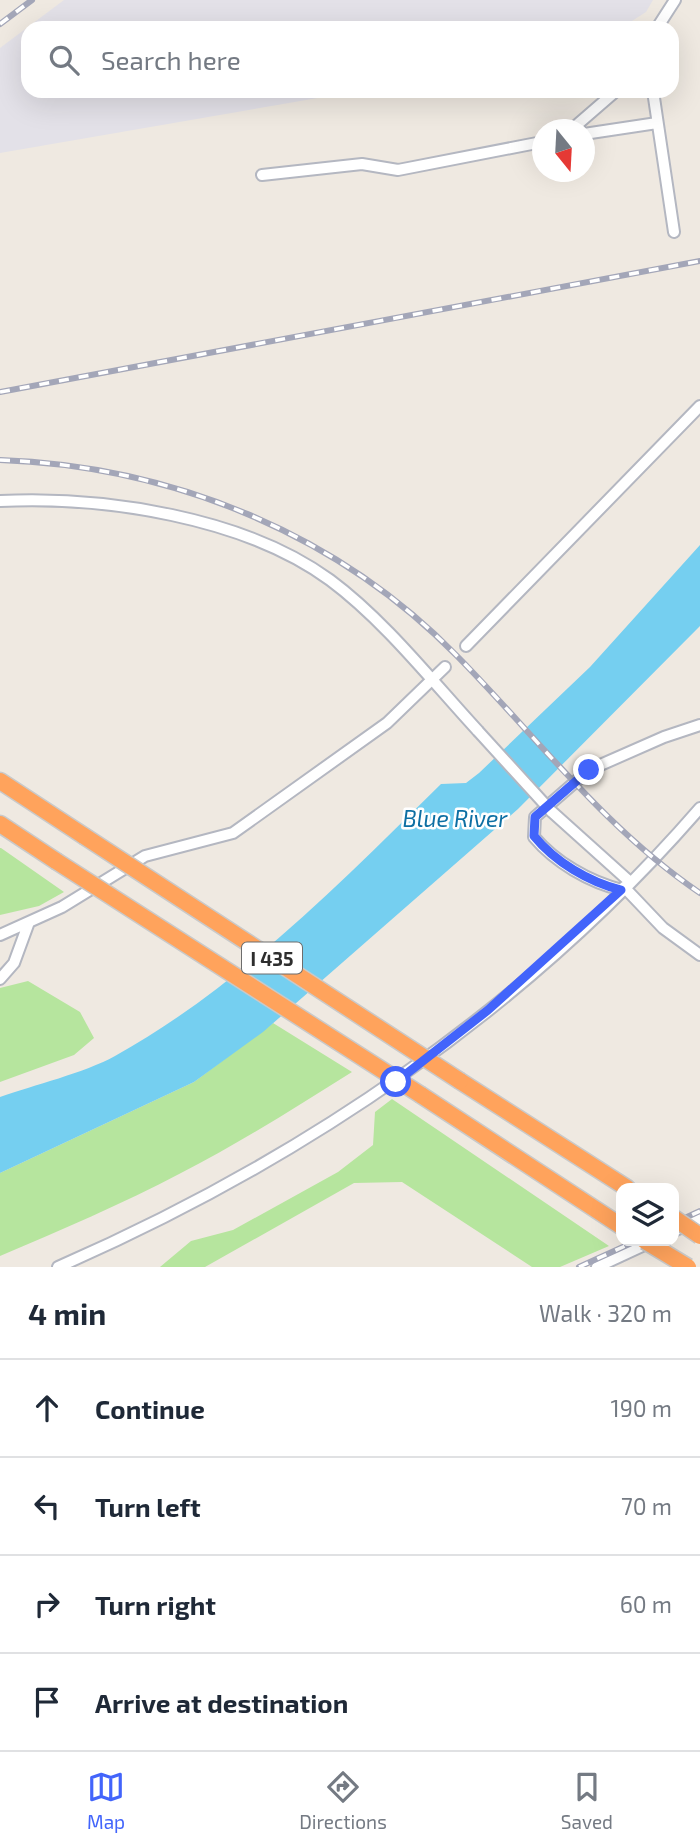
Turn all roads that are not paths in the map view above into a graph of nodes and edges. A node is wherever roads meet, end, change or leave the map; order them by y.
1 (675, 0) edge
2 (662, 21) edge
3 (609, 98) edge
4 (654, 98) edge
5 (584, 119) edge
6 (657, 123) junction
7 (595, 132) edge
8 (532, 144) edge
9 (262, 175) dead end
10 (674, 232) dead end
11 (700, 406) edge
12 (0, 501) edge
13 (466, 646) dead end
14 (445, 667) dead end
15 (431, 680) junction
16 (700, 725) edge
17 (0, 781) edge
18 (700, 808) edge
19 (0, 824) edge
20 (625, 886) junction
21 (29, 922) junction
22 (0, 928) edge
23 (14, 929) junction
24 (0, 935) edge
25 (700, 955) edge
26 (0, 979) edge
27 (619, 1183) edge
28 (700, 1219) edge
29 (679, 1222) edge
30 (616, 1223) edge
31 (679, 1229) edge
32 (700, 1236) edge
33 (643, 1246) edge
34 (653, 1246) edge
35 (58, 1267) edge
36 (597, 1267) edge
37 (688, 1267) edge

1 - 2 street
3 - 5 street
4 - 6 street
6 - 7 street
6 - 10 street
8 - 9 street
11 - 13 street
12 - 15 street
14 - 15 street
15 - 20 street, bridge
15 - 21 street
16 - 20 street
17 - 27 highway, I 435, bridge
18 - 20 street
19 - 30 highway, I 435, bridge
20 - 25 street
20 - 35 street
21 - 23 street
21 - 26 street
22 - 23 street
23 - 24 street
28 - 31 street
29 - 32 highway, bridge
33 - 36 street
34 - 37 highway, bridge

